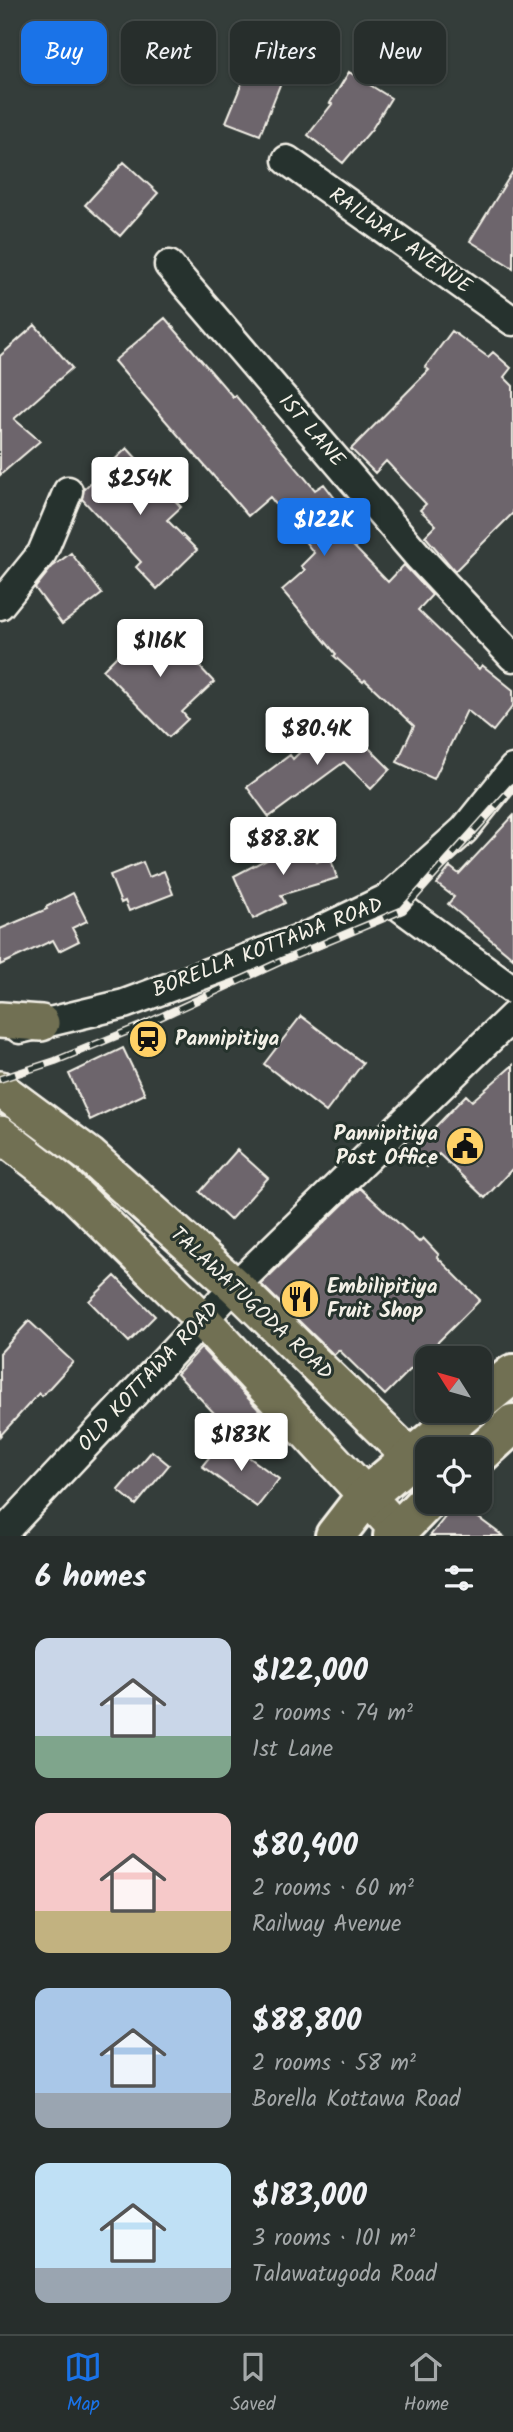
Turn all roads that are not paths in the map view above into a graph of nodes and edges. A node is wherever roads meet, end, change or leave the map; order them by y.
1 (287, 160) dead end
2 (169, 265) dead end
3 (513, 321) edge
4 (68, 491) dead end
5 (0, 605) edge
6 (513, 657) edge
7 (513, 769) edge
8 (388, 898) junction
9 (513, 990) edge
10 (513, 1016) edge
11 (0, 1020) edge
12 (41, 1023) junction
13 (0, 1035) edge
14 (0, 1089) edge
15 (0, 1134) edge
16 (235, 1286) junction
17 (202, 1319) junction
18 (513, 1374) edge
19 (492, 1391) edge
20 (455, 1423) edge
21 (513, 1424) edge
22 (443, 1437) edge
23 (492, 1443) edge
24 (415, 1460) edge
25 (415, 1466) edge
26 (366, 1496) junction
27 (415, 1513) edge
28 (396, 1533) edge
29 (0, 1536) edge
30 (335, 1536) edge

1 - 3 street, RAILWAY AVENUE
2 - 6 street, 1ST LANE
4 - 5 street
7 - 8 street
8 - 9 street, BORELLA KOTTAWA ROAD
8 - 12 street, BORELLA KOTTAWA ROAD
10 - 16 street, OLD KOTTAWA ROAD
11 - 12 main road
12 - 13 street, BORELLA KOTTAWA ROAD
14 - 16 main road, TALAWATUGODA ROAD
15 - 17 main road, TALAWATUGODA ROAD
16 - 17 street, OLD KOTTAWA ROAD
16 - 24 main road, TALAWATUGODA ROAD
17 - 26 main road, TALAWATUGODA ROAD
17 - 29 street, OLD KOTTAWA ROAD
18 - 19 highway
20 - 22 highway
21 - 23 highway
25 - 26 highway
26 - 28 main road, TALAWATUGODA ROAD
26 - 30 highway
27 - 28 highway

